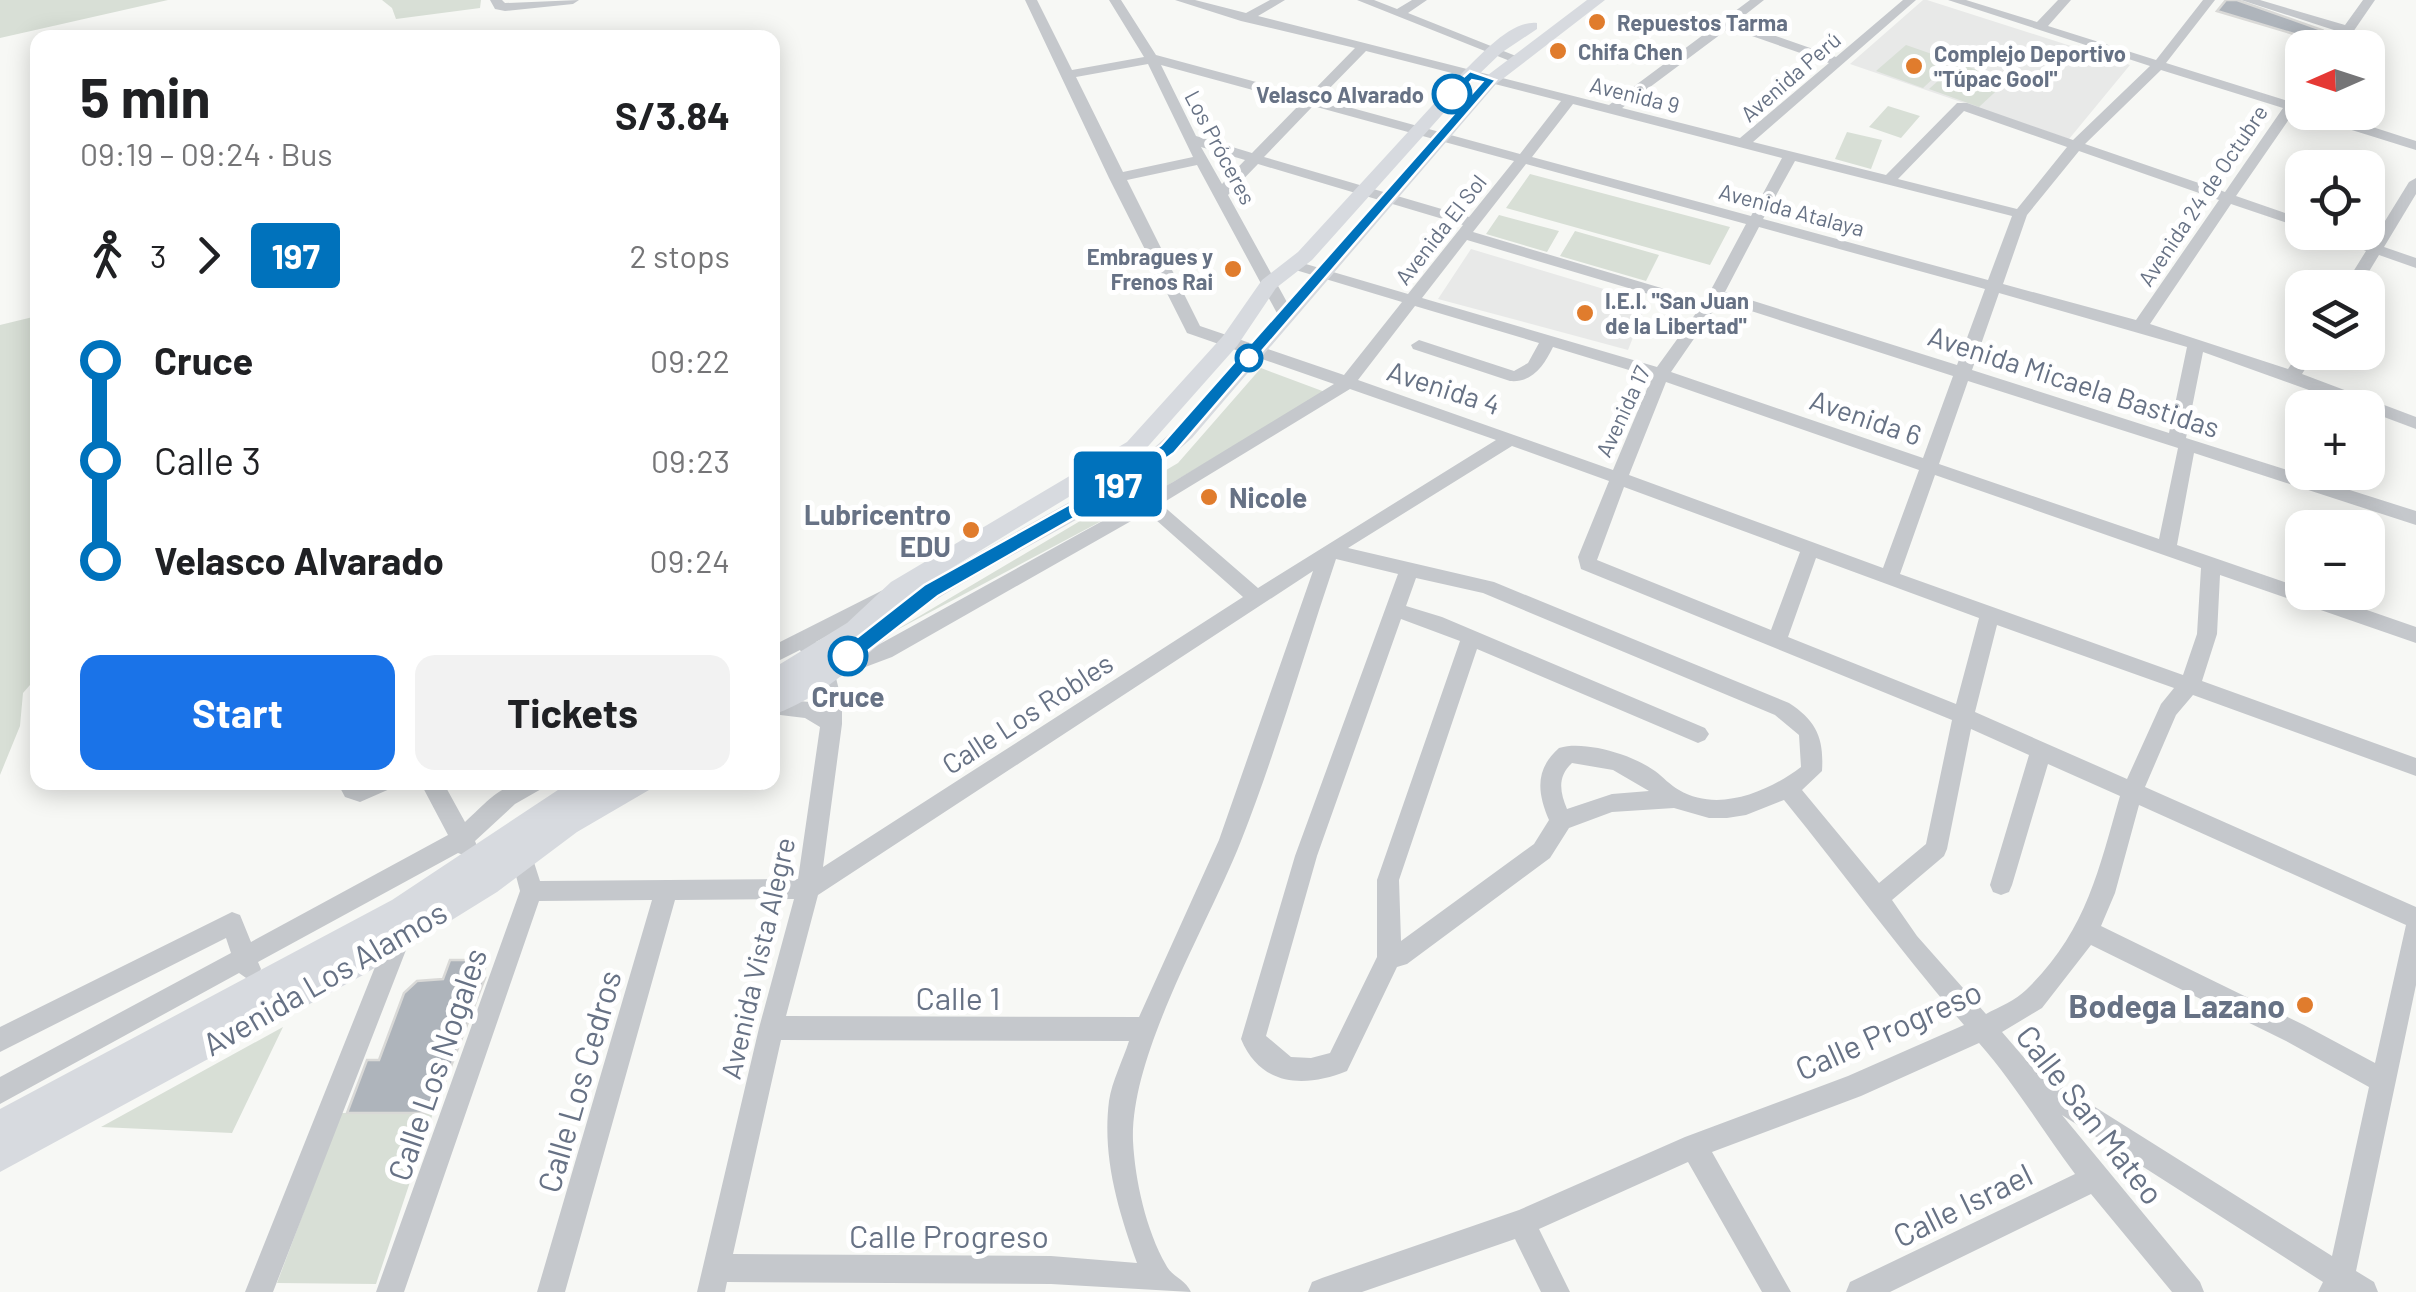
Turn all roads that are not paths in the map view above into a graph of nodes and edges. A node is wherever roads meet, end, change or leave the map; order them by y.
1 (573, 0) edge
2 (1030, 0) edge
3 (1115, 0) edge
4 (1181, 0) edge
5 (1278, 0) edge
6 (1363, 0) edge
7 (1421, 0) edge
8 (1571, 0) edge
9 (1597, 0) edge
10 (1758, 0) edge
11 (1910, 0) edge
12 (1954, 0) edge
13 (2065, 0) edge
14 (2208, 0) edge
15 (2247, 0) edge
16 (2370, 0) edge
17 (497, 3) edge
18 (1399, 13) junction
19 (1245, 18) junction
20 (1726, 24) junction
21 (2040, 27) junction
22 (2348, 30) joint
23 (1362, 48) junction
24 (1496, 50) junction
25 (1516, 58) junction
26 (1151, 59) junction
27 (1838, 62) junction
28 (2159, 64) junction
29 (1067, 75) junction
30 (1480, 78) junction
31 (1569, 100) junction
32 (1310, 102) junction
33 (2285, 104) edge
34 (1610, 111) junction
35 (2285, 123) edge
36 (2367, 130) edge
37 (1418, 132) junction
38 (1440, 138) junction
39 (1190, 139) junction
40 (1742, 144) junction
41 (2078, 144) junction
42 (2416, 146) edge
43 (1790, 156) junction
44 (1257, 159) junction
45 (1201, 160) junction
46 (1522, 160) junction
47 (1116, 178) junction
48 (1888, 181) junction
49 (2416, 182) edge
50 (1366, 191) junction
51 (1220, 194) junction
52 (1388, 198) junction
53 (2228, 198) junction
54 (2020, 214) junction
55 (2285, 218) edge
56 (1754, 222) junction
57 (1468, 229) junction
58 (2385, 235) edge
59 (2380, 250) edge
60 (2416, 263) edge
61 (1294, 265) junction
62 (1322, 274) junction
63 (1269, 284) junction
64 (1992, 286) junction
65 (1412, 300) junction
66 (1712, 300) junction
67 (1286, 316) junction
68 (2140, 326) junction
69 (1550, 339) junction
70 (1228, 342) junction
71 (1419, 345) dead end
72 (2196, 345) junction
73 (1254, 352) junction
74 (2296, 370) edge
75 (1661, 374) junction
76 (1961, 375) junction
77 (2292, 376) junction
78 (1346, 384) junction
79 (2416, 423) edge
80 (1512, 438) junction
81 (2182, 444) junction
82 (1929, 468) junction
83 (1616, 478) junction
84 (1148, 503) junction
85 (2416, 518) edge
86 (2167, 548) junction
87 (1810, 549) junction
88 (1330, 551) junction
89 (2210, 563) junction
90 (1409, 570) junction
91 (1889, 578) junction
92 (1256, 598) junction
93 (1396, 610) junction
94 (1990, 615) junction
95 (2416, 634) edge
96 (1471, 638) junction
97 (1778, 641) junction
98 (780, 656) edge
99 (815, 658) junction
100 (780, 678) edge
101 (2191, 683) junction
102 (780, 696) edge
103 (780, 706) edge
104 (1963, 716) junction
105 (832, 724) junction
106 (1698, 734) dead end
107 (2041, 752) junction
108 (2416, 766) edge
109 (435, 790) edge
110 (519, 790) edge
111 (581, 790) edge
112 (625, 790) edge
113 (1789, 790) junction
114 (2131, 794) junction
115 (1674, 798) junction
116 (1561, 821) junction
117 (522, 856) junction
118 (475, 861) junction
119 (2002, 884) dead end
120 (667, 888) junction
121 (808, 888) junction
122 (531, 891) junction
123 (370, 892) junction
124 (1878, 898) junction
125 (2416, 918) edge
126 (396, 925) junction
127 (2087, 931) junction
128 (2415, 943) edge
129 (1390, 958) junction
130 (246, 960) junction
131 (255, 990) junction
132 (771, 1028) junction
133 (1983, 1028) junction
134 (1146, 1029) junction
135 (0, 1040) edge
136 (2024, 1076) junction
137 (2385, 1082) junction
138 (0, 1091) edge
139 (0, 1127) edge
140 (1694, 1146) junction
141 (0, 1156) edge
142 (2095, 1178) junction
143 (1522, 1223) junction
144 (714, 1280) edge
145 (1167, 1285) edge
146 (2346, 1287) edge
147 (259, 1292) edge
148 (390, 1292) edge
149 (552, 1292) edge
150 (1322, 1292) edge
151 (1556, 1292) edge
152 (1777, 1292) edge
153 (1860, 1292) edge
154 (2190, 1292) edge

1 - 17 street
2 - 29 street, Avenida 4
3 - 26 street, Los Próceres
4 - 19 street, Avenida 9
5 - 19 street
6 - 18 street
7 - 18 street
8 - 24 main road
9 - 25 main road
10 - 20 street
11 - 27 street, Avenida Perú
12 - 21 street
13 - 21 street
14 - 28 street
15 - 22 street
16 - 22 street
18 - 24 street
19 - 23 street, Avenida 9
20 - 27 street
20 - 34 street
21 - 28 street
23 - 30 street, Avenida 9
23 - 32 street
24 - 25 street
24 - 30 main road
25 - 30 main road
26 - 29 street
26 - 32 street, Avenida Atalaya
26 - 39 street, Los Próceres
27 - 40 street, Avenida Perú
28 - 33 street
28 - 41 street
29 - 47 street, Avenida 4
30 - 31 street, Avenida 9
30 - 37 main road
30 - 38 main road
31 - 34 street, Avenida 9
31 - 46 street, Avenida El Sol
32 - 37 street, Avenida Atalaya
32 - 44 street
34 - 40 street, Avenida 9
35 - 53 street, Avenida 24 de Octubre
36 - 42 street
37 - 38 street, Avenida Atalaya
37 - 50 main road
38 - 46 street, Avenida Atalaya
38 - 52 main road
39 - 44 street, Avenida Micaela Bastidas
39 - 45 street, Los Próceres
40 - 43 street, Avenida 9
41 - 48 street
41 - 53 street
41 - 54 street
43 - 48 street, Avenida 9
43 - 56 street, Avenida 17
44 - 50 street, Avenida Micaela Bastidas
44 - 51 street
45 - 47 street
45 - 51 street, Los Próceres
46 - 56 street, Avenida Atalaya
46 - 57 street, Avenida El Sol
47 - 70 street, Avenida 4
48 - 54 street, Avenida 9
49 - 58 street
50 - 52 street, Avenida Micaela Bastidas
50 - 61 main road
51 - 63 street, Los Próceres
52 - 57 street, Avenida Micaela Bastidas
52 - 62 main road
53 - 55 street
53 - 68 street, Avenida 24 de Octubre
54 - 64 street
56 - 64 street, Avenida Atalaya
56 - 66 street, Avenida 17
57 - 65 street, Avenida El Sol
57 - 66 street, Avenida Micaela Bastidas
59 - 60 street
61 - 62 street, Avenida 6
61 - 63 main road
62 - 65 street, Avenida 6
62 - 67 main road
63 - 67 street, Los Próceres
63 - 70 main road
64 - 68 street, Avenida Atalaya
64 - 76 street
65 - 69 street, Avenida 6
65 - 78 street, Avenida El Sol
66 - 75 street, Avenida 17
66 - 76 street, Avenida Micaela Bastidas
67 - 73 main road
68 - 72 street, Avenida Atalaya
69 - 71 street
69 - 75 street, Avenida 6
70 - 73 street, Avenida 4
70 - 99 main road
72 - 77 street, Avenida Atalaya
72 - 81 street
73 - 78 street, Avenida 4
73 - 99 main road
74 - 77 street
75 - 82 street, Avenida 6
75 - 83 street, Avenida 17
76 - 81 street, Avenida Micaela Bastidas
76 - 82 street
77 - 79 street, Avenida Atalaya
78 - 80 street, Avenida 4
78 - 84 street
80 - 83 street, Avenida 4
80 - 88 street, Calle Los Robles
81 - 85 street, Avenida Micaela Bastidas
81 - 86 street
82 - 86 street, Avenida 6
82 - 91 street
83 - 87 street, Avenida 4
83 - 97 street, Avenida 17
84 - 92 street
84 - 99 street
86 - 89 street, Avenida 6
87 - 91 street, Avenida 4
87 - 97 street
88 - 90 street
88 - 92 street, Calle Los Robles
88 - 134 street
89 - 95 street, Avenida 6
89 - 101 street, Calle Progreso
90 - 93 street
90 - 113 street
91 - 94 street, Avenida 4
92 - 121 street, Calle Los Robles
93 - 96 street
93 - 129 street
94 - 101 street, Avenida 4
94 - 104 street
96 - 106 street
96 - 129 street
97 - 104 street
98 - 99 street
99 - 100 main road
99 - 102 main road
99 - 105 street, Avenida Vista Alegre
101 - 108 street, Avenida 4
101 - 114 street, Calle Progreso
103 - 105 street
104 - 107 street
104 - 124 street
105 - 121 street, Avenida Vista Alegre
107 - 114 street
107 - 119 street
109 - 118 street
110 - 118 street
111 - 118 main road, Avenida Los Alamos
112 - 117 main road, Avenida Los Alamos
113 - 115 street
113 - 124 street, Calle San Mateo
114 - 125 street
114 - 127 street, Calle Progreso
115 - 116 street
115 - 116 street
116 - 129 street
117 - 118 main road, Avenida Los Alamos
117 - 122 street
118 - 123 street
118 - 126 main road, Avenida Los Alamos
120 - 121 street
120 - 122 street
120 - 149 street, Calle Los Cedros
121 - 132 street, Avenida Vista Alegre
122 - 148 street, Calle Los Nogales
123 - 126 street
123 - 130 street
124 - 133 street, Calle San Mateo
126 - 131 main road, Avenida Los Alamos
126 - 141 main road, Avenida Los Alamos
126 - 147 street
127 - 133 street, Calle Progreso
127 - 137 street
128 - 137 street
130 - 131 street
130 - 135 street
130 - 138 street
131 - 139 main road, Avenida Los Alamos
132 - 134 street, Calle 1
132 - 144 street, Avenida Vista Alegre
133 - 136 street, Calle San Mateo
133 - 140 street, Calle Progreso
134 - 145 street
136 - 142 street, Calle San Mateo
136 - 146 street
137 - 146 street
140 - 143 street, Calle Progreso
140 - 152 street
142 - 153 street, Calle Israel
142 - 154 street, Calle San Mateo
143 - 150 street, Calle Progreso
143 - 151 street
144 - 145 street, Calle Progreso

